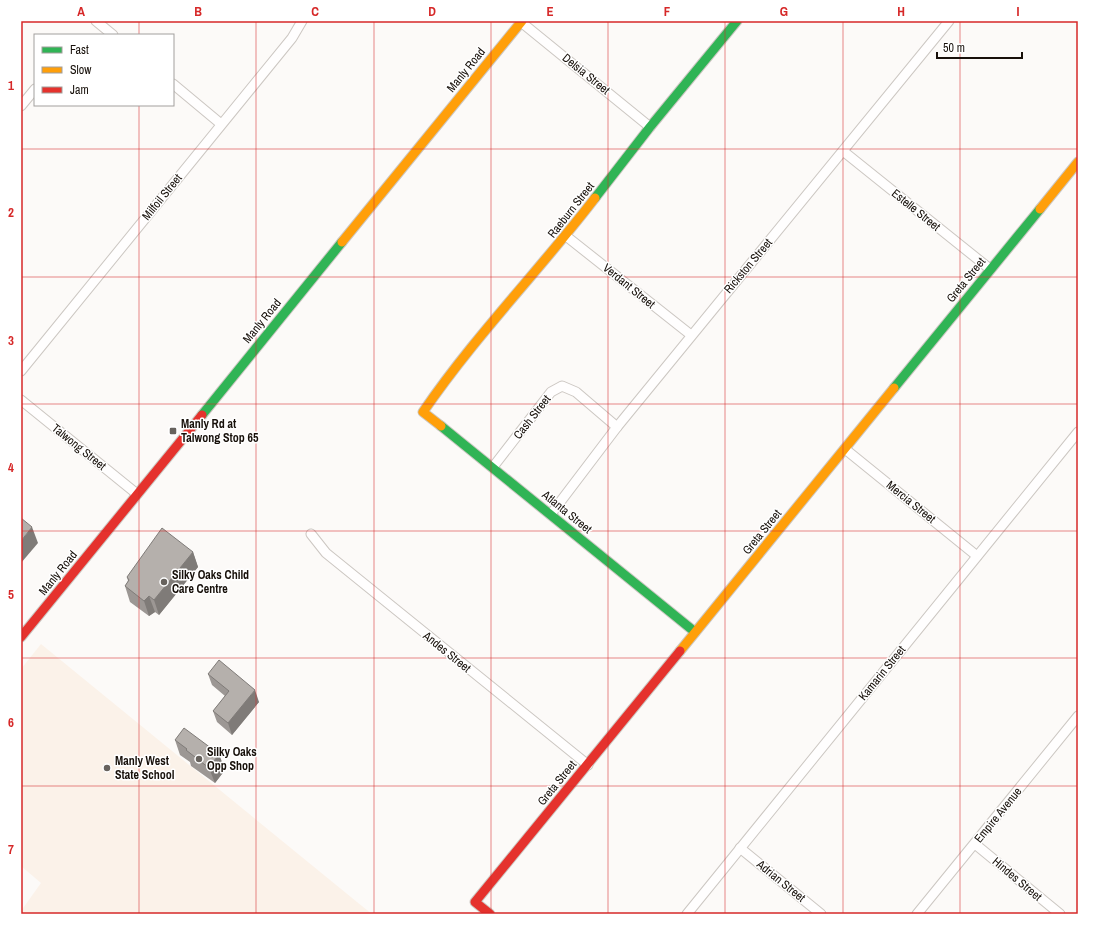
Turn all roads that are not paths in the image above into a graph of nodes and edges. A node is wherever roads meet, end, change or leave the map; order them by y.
1 (96, 21) edge
2 (302, 21) edge
3 (521, 21) edge
4 (737, 21) edge
5 (948, 21) edge
6 (112, 34) edge
7 (174, 85) edge
8 (34, 90) edge
9 (21, 106) edge
10 (222, 124) junction
11 (650, 127) junction
12 (843, 151) junction
13 (1078, 162) edge
14 (566, 236) junction
15 (990, 269) junction
16 (691, 336) junction
17 (21, 371) edge
18 (21, 400) edge
19 (423, 412) joint
20 (617, 427) junction
21 (1078, 432) edge
22 (845, 449) junction
23 (493, 467) junction
24 (137, 494) junction
25 (551, 514) junction
26 (311, 534) dead end
27 (977, 556) junction
28 (695, 632) junction
29 (21, 637) edge
30 (1078, 716) edge
31 (588, 765) junction
32 (975, 844) junction
33 (740, 848) junction
34 (490, 914) edge
35 (687, 914) edge
36 (821, 914) edge
37 (917, 914) edge
38 (1060, 914) edge

1 - 6 street
2 - 10 street, Milfoil Street
3 - 11 street, Delsia Street
3 - 24 street, Manly Road
4 - 11 street, Raeburn Street
5 - 12 street, Rickston Street
7 - 10 street
8 - 9 street
10 - 17 street, Milfoil Street
11 - 14 street, Raeburn Street
12 - 15 street, Estelle Street
12 - 16 street, Rickston Street
13 - 15 street, Greta Street
14 - 16 street, Verdant Street
14 - 19 street, Raeburn Street
15 - 22 street, Greta Street
16 - 20 street, Rickston Street
18 - 24 street, Talwong Street
19 - 23 street, Atlanta Street
20 - 23 street, Cash Street
20 - 25 street, Rickston Street
21 - 27 street, Kamarin Street
22 - 27 street, Mercia Street
22 - 28 street, Greta Street
23 - 25 street, Atlanta Street
24 - 29 street, Manly Road
25 - 28 street, Atlanta Street
26 - 31 street, Andes Street
27 - 33 street, Kamarin Street
28 - 31 street, Greta Street
30 - 32 street, Empire Avenue
31 - 34 street, Greta Street
32 - 37 street, Empire Avenue
32 - 38 street, Hindes Street
33 - 35 street, Kamarin Street
33 - 36 street, Adrian Street

